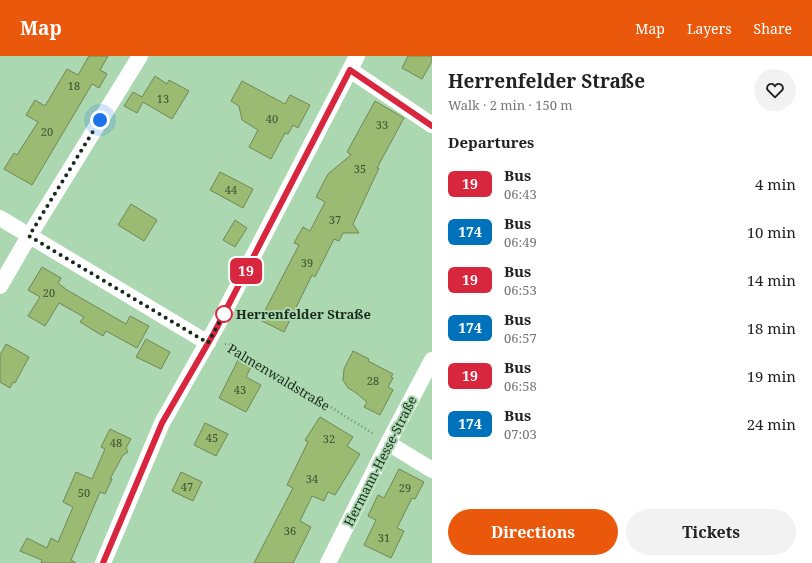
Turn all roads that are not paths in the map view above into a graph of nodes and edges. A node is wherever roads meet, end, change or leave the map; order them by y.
1 (140, 56) edge
2 (357, 56) edge
3 (350, 70) junction
4 (432, 126) edge
5 (0, 218) edge
6 (29, 236) junction
7 (0, 286) edge
8 (208, 343) junction
9 (432, 360) edge
10 (388, 443) junction
11 (432, 470) edge
12 (103, 563) edge
13 (328, 563) edge

1 - 6 street
2 - 3 street
3 - 4 street
3 - 8 street
5 - 6 street
6 - 7 street
6 - 8 street
8 - 12 street
9 - 10 street, Hermann-Hesse-Straße
10 - 11 street
10 - 13 street, Hermann-Hesse-Straße

